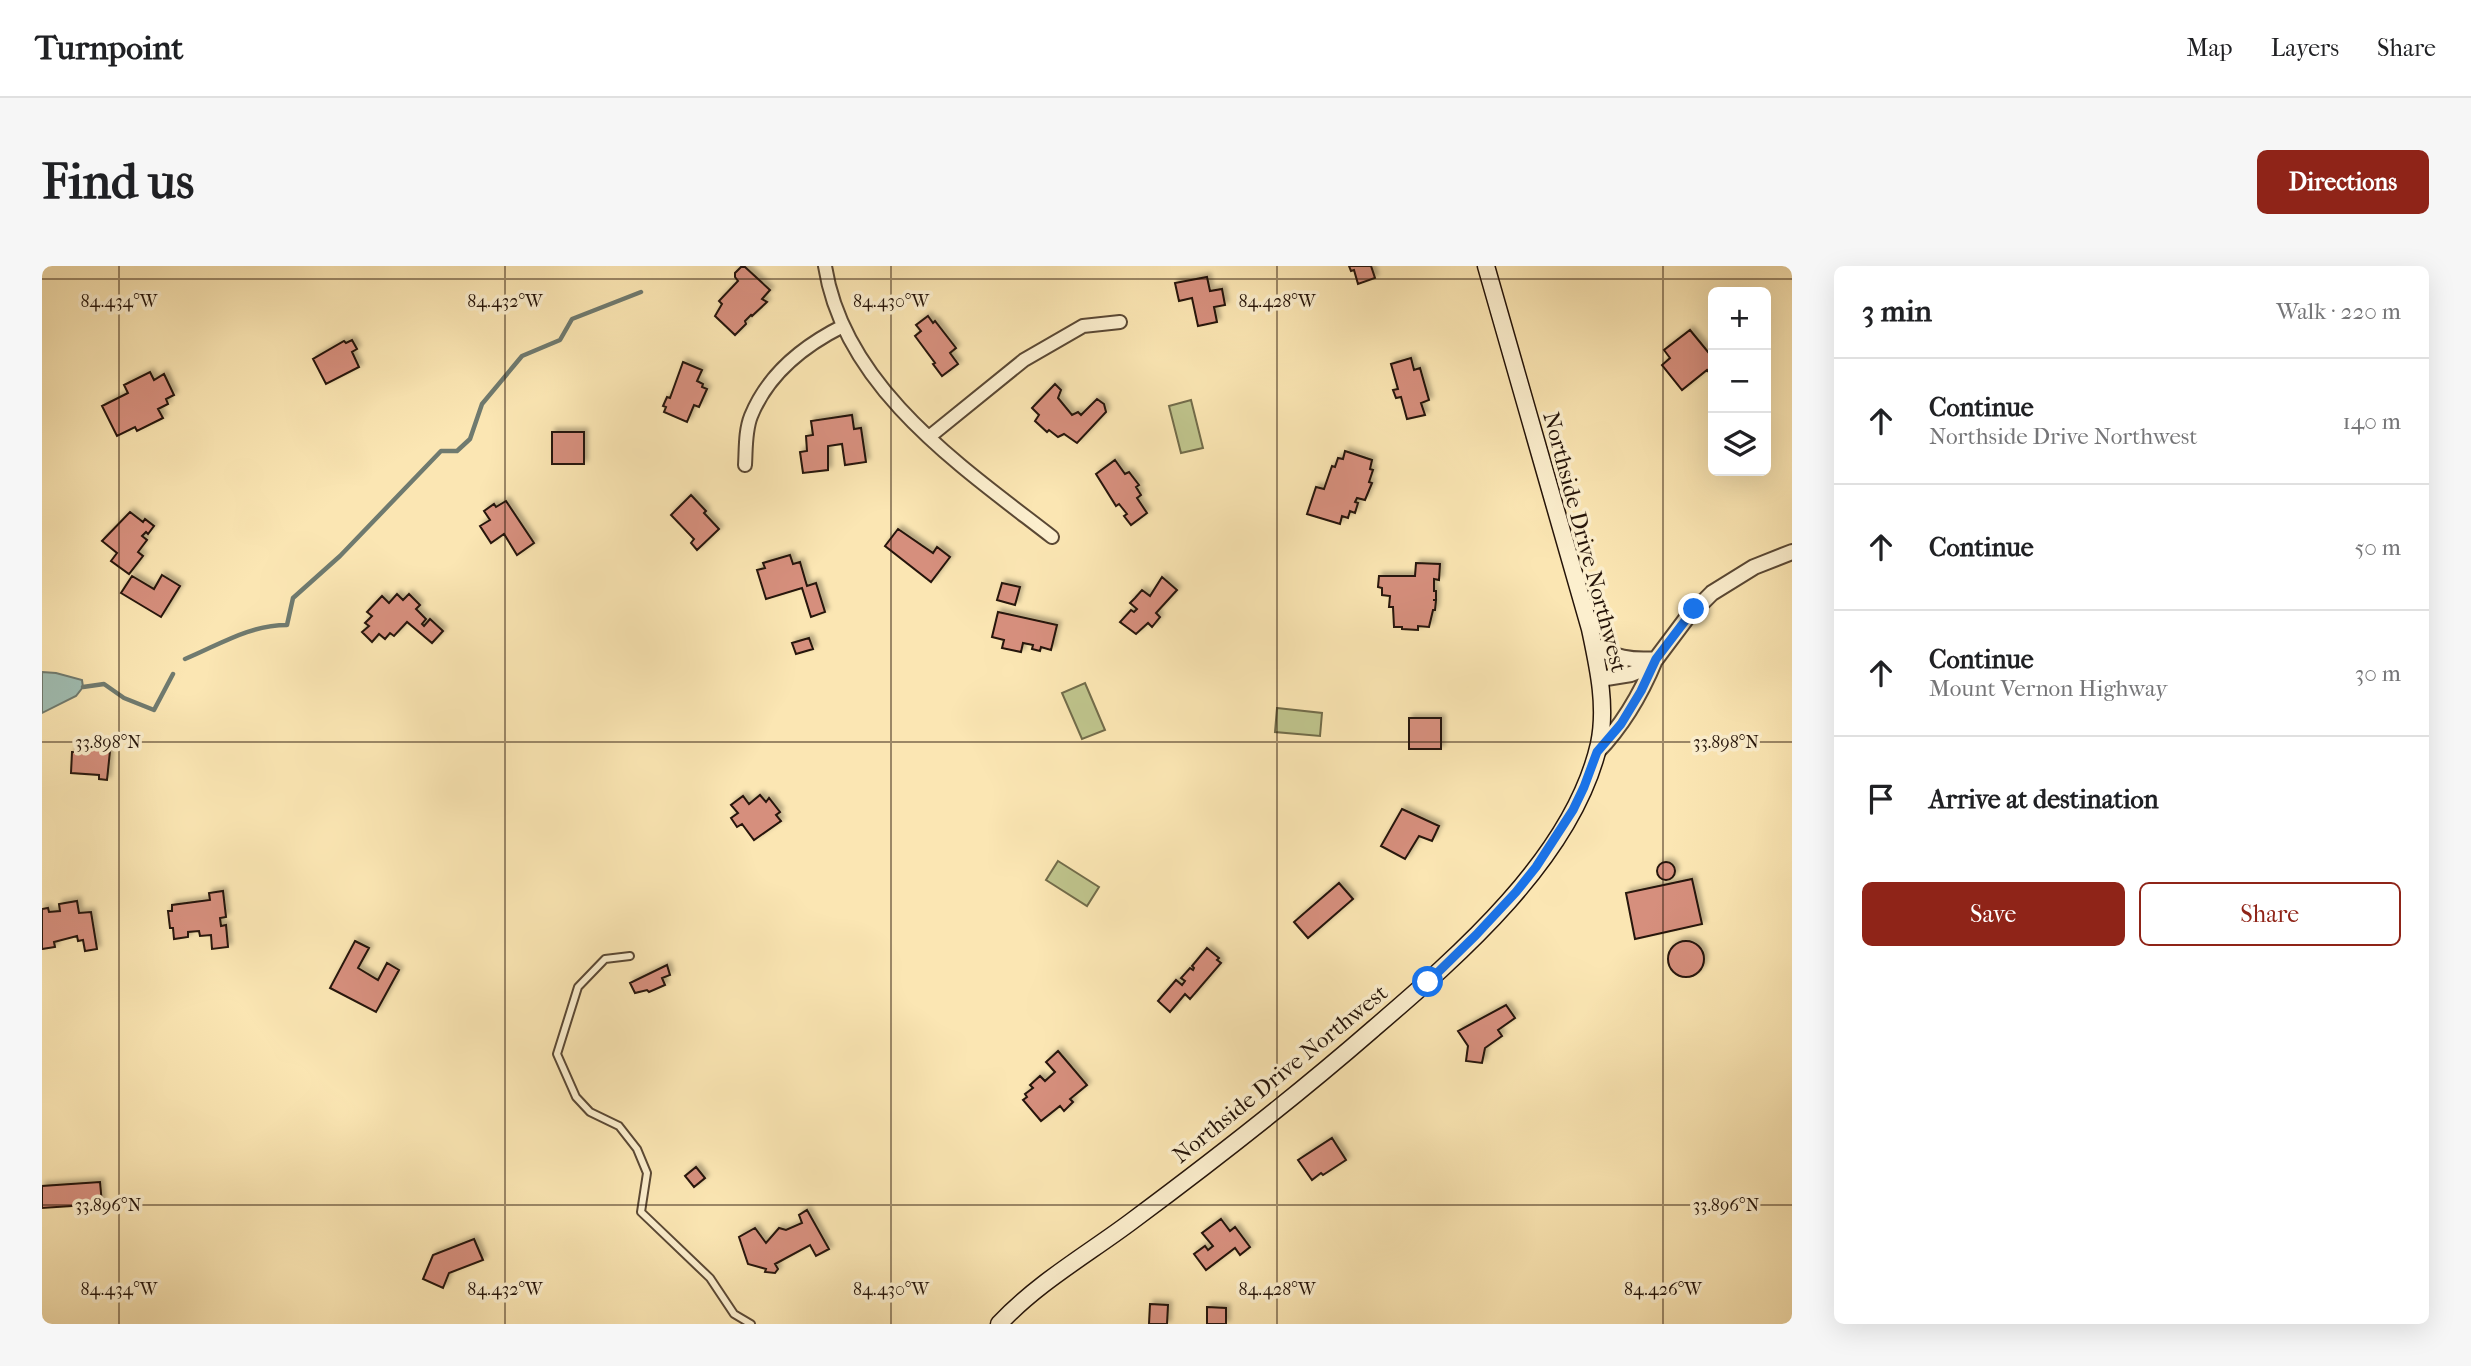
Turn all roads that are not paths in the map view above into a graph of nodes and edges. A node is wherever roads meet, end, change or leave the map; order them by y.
1 (825, 266) edge
2 (1486, 266) edge
3 (1120, 322) dead end
4 (843, 326) junction
5 (929, 438) junction
6 (745, 465) dead end
7 (1052, 537) dead end
8 (1792, 552) edge
9 (1593, 644) junction
10 (1656, 659) junction
11 (1600, 679) junction
12 (1597, 752) junction
13 (630, 956) dead end
14 (751, 1324) edge
15 (999, 1324) edge

1 - 4 street
2 - 9 main road, Northside Drive Northwest
3 - 5 street
4 - 5 street
4 - 6 street
5 - 7 street
8 - 10 street
9 - 10 street
9 - 11 main road, Northside Drive Northwest
10 - 11 street
10 - 12 street
11 - 12 main road, Northside Drive Northwest
12 - 15 main road, Northside Drive Northwest
13 - 14 lane

